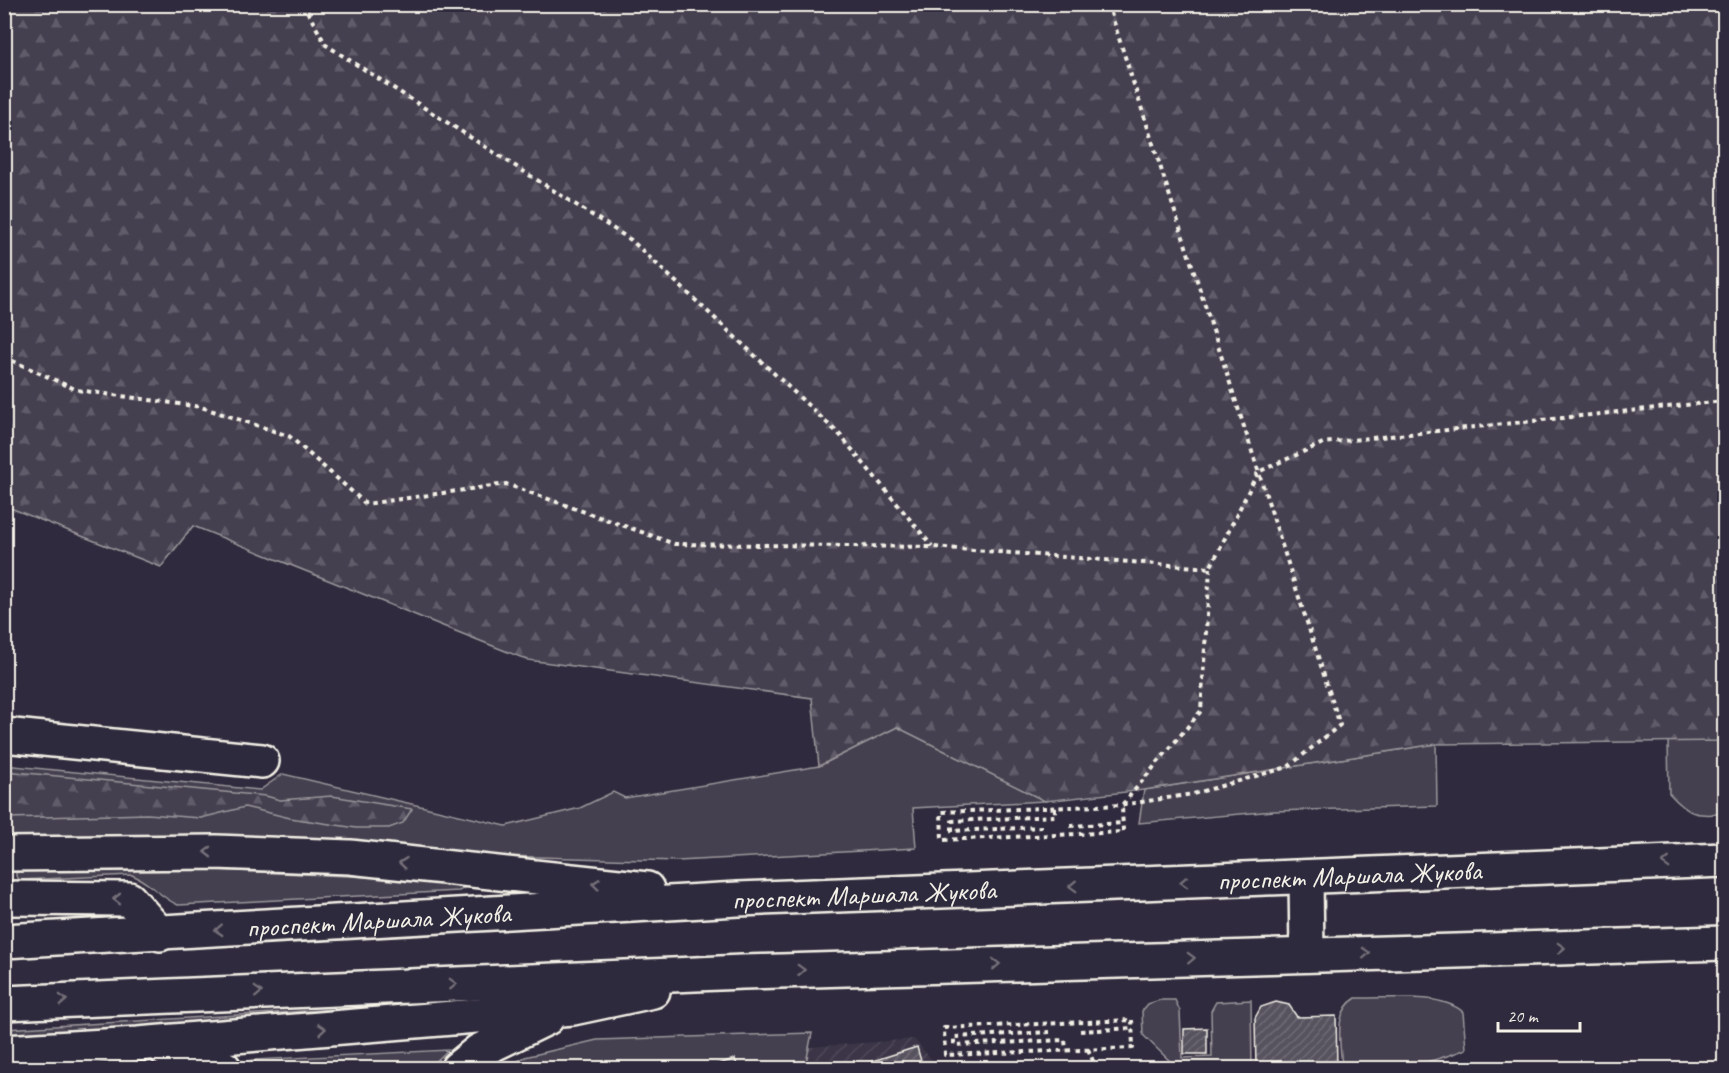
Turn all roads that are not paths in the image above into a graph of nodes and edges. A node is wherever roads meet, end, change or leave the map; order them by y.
1 (4, 735) edge
2 (262, 761) dead end
3 (4, 854) edge
4 (1725, 861) edge
5 (1306, 877) junction
6 (4, 898) edge
7 (738, 899) junction
8 (160, 934) junction
9 (4, 941) edge
10 (1725, 943) edge
11 (1307, 955) junction
12 (743, 972) junction
13 (4, 1003) edge
14 (573, 1008) junction
15 (138, 1044) junction
16 (4, 1052) edge
17 (224, 1068) edge
18 (458, 1068) edge

1 - 2 main road
7 -> 3 main road
4 -> 5 main road, проспект Маршала Жукова
5 -> 7 main road, проспект Маршала Жукова
5 - 11 main road
8 -> 6 main road
7 -> 8 main road, проспект Маршала Жукова
8 - 9 main road, проспект Маршала Жукова
11 -> 10 main road
12 -> 11 main road
13 -> 12 main road
12 - 14 main road
15 -> 14 main road
14 - 18 main road
15 - 16 main road
15 - 17 main road

